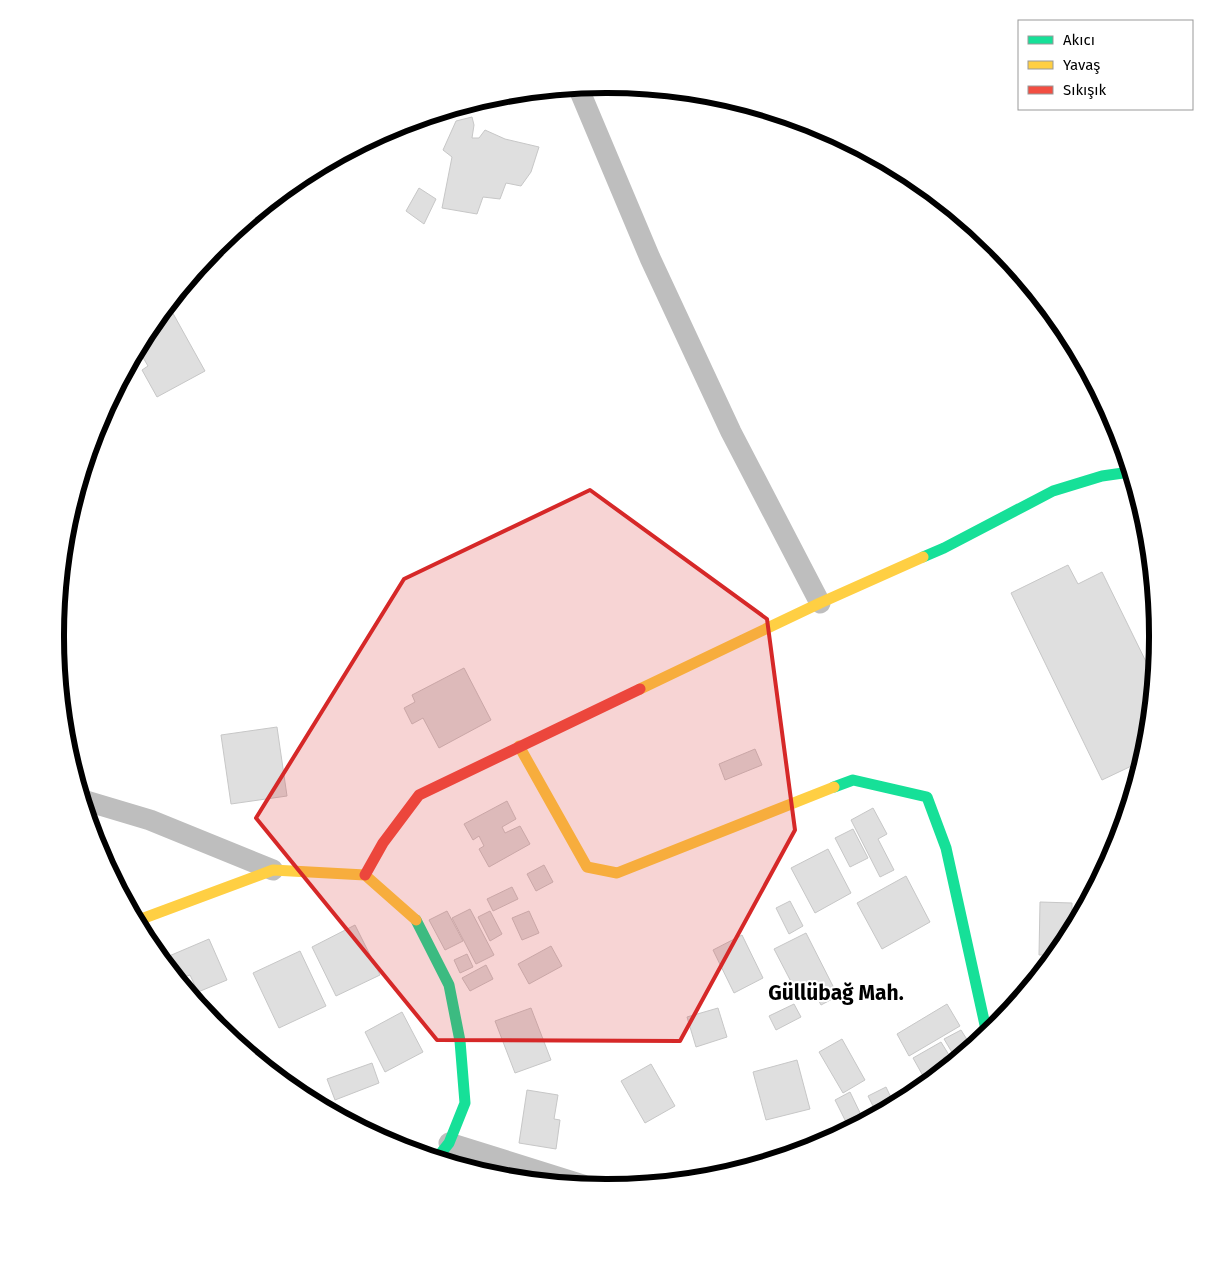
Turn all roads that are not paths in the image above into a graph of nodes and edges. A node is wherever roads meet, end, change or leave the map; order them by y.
1 (581, 94) edge
2 (1124, 473) edge
3 (820, 603) junction
4 (519, 746) junction
5 (90, 802) edge
6 (273, 870) junction
7 (365, 875) junction
8 (143, 918) edge
9 (985, 1025) edge
10 (443, 1151) edge
11 (539, 1174) edge

1 - 3 street
2 - 3 street
3 - 4 street
4 - 7 street
4 - 9 street
5 - 6 street
6 - 7 street
6 - 8 street
7 - 10 street
10 - 11 street

